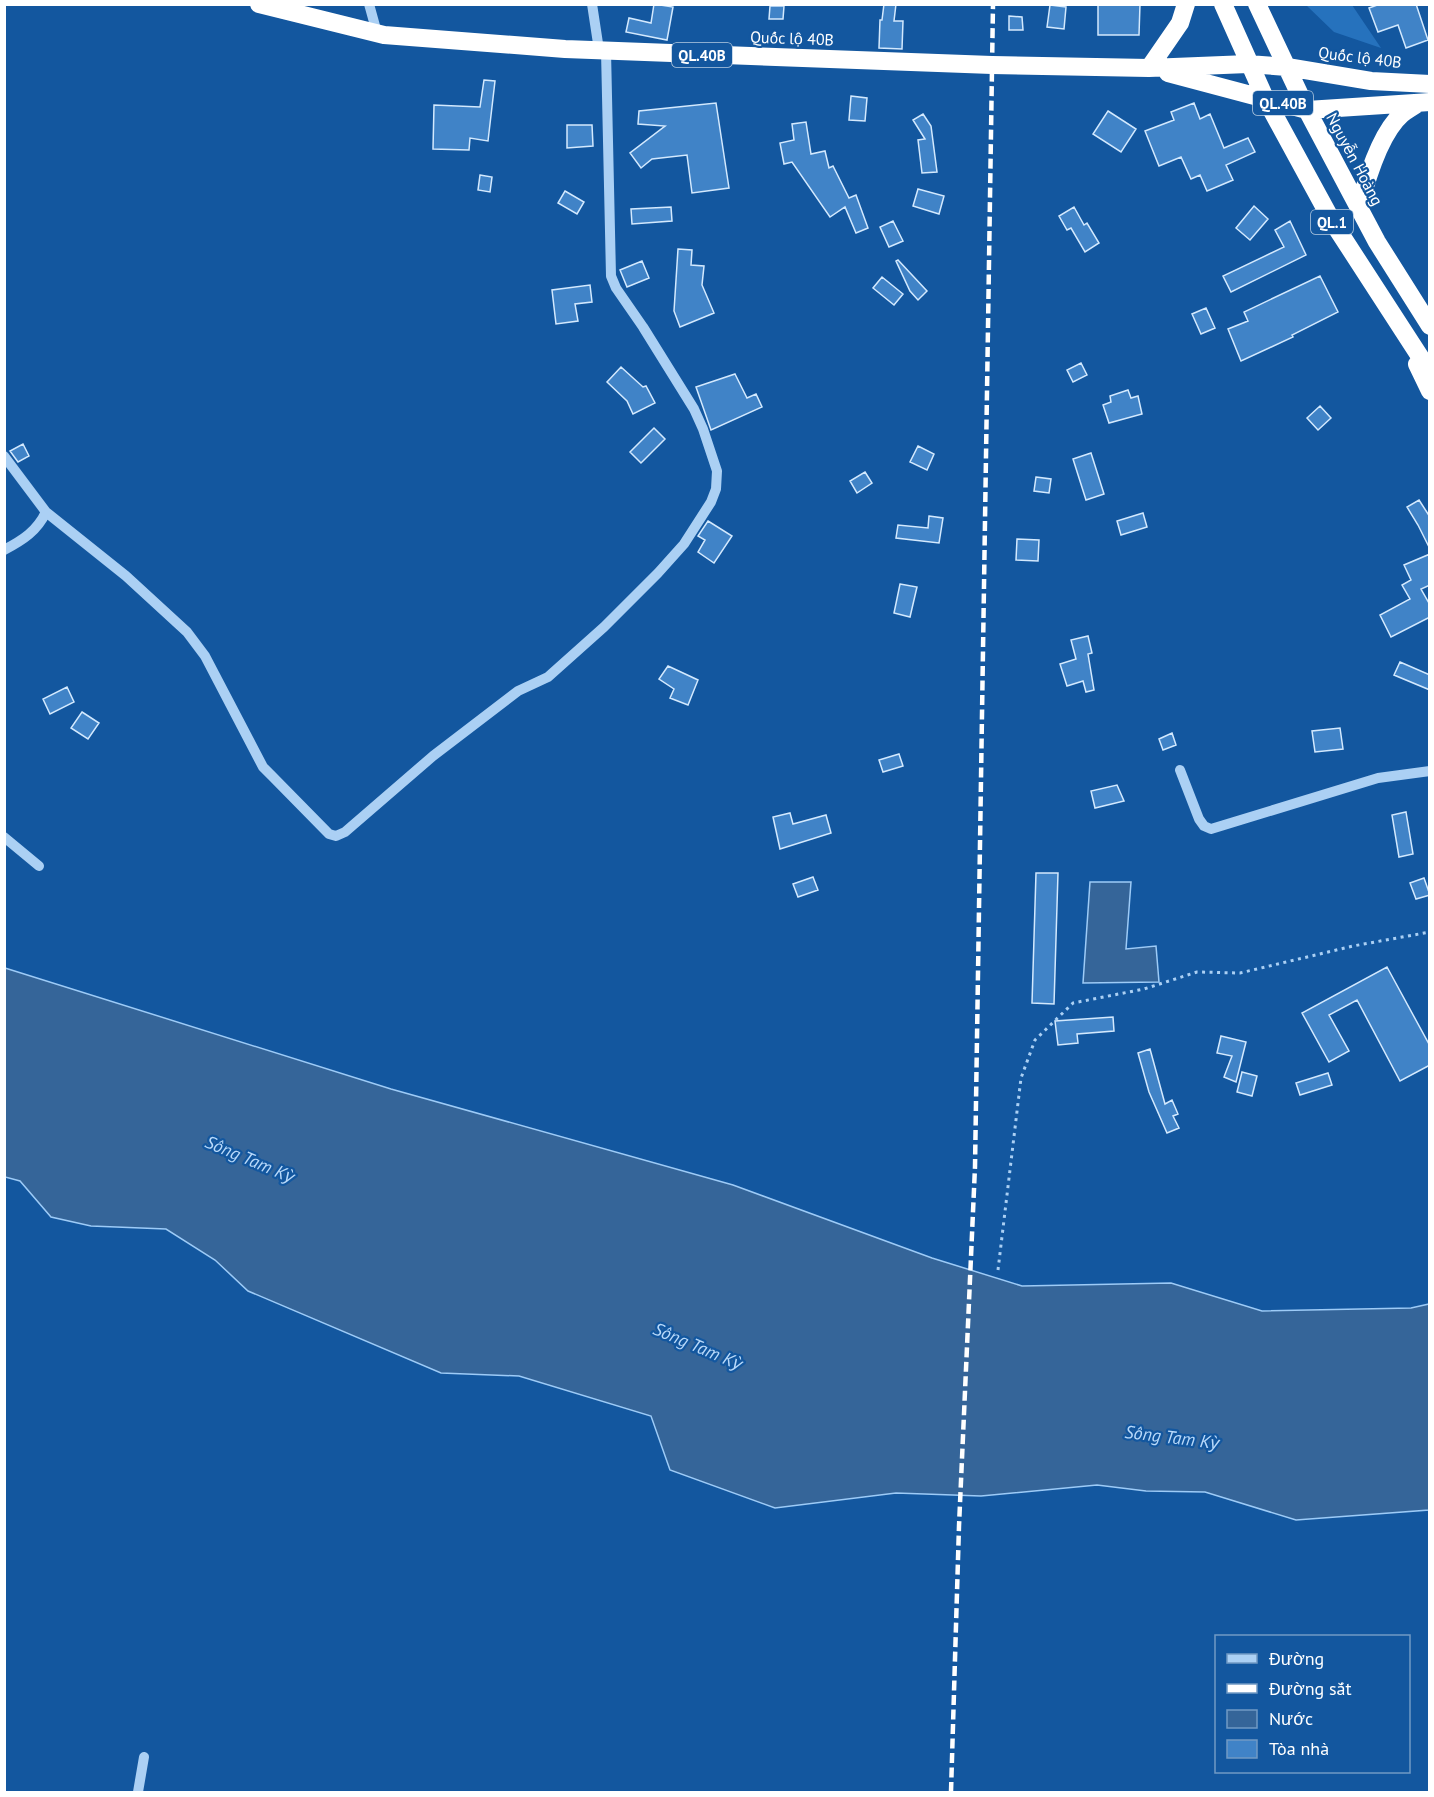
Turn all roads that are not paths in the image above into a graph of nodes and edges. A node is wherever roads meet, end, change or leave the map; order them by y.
1 (259, 4) edge
2 (369, 4) edge
3 (592, 4) edge
4 (1186, 4) edge
5 (1223, 4) edge
6 (1257, 4) edge
7 (377, 33) junction
8 (603, 51) junction
9 (1248, 64) junction
10 (1287, 67) junction
11 (1149, 68) junction
12 (1430, 84) edge
13 (1265, 98) junction
14 (1425, 102) edge
15 (1307, 110) junction
16 (1359, 208) junction
17 (1398, 324) junction
18 (1430, 326) edge
19 (1430, 372) edge
20 (1430, 391) edge
21 (4, 456) edge
22 (46, 512) junction
23 (4, 550) edge
24 (1180, 771) dead end
25 (1430, 771) edge
26 (4, 837) edge
27 (39, 866) dead end
28 (144, 1757) dead end
29 (138, 1792) edge

1 - 7 highway, Quốc lộ 40B / QL.40B
2 - 7 street
3 - 8 street
4 - 11 highway
5 - 9 highway, QL.1
6 - 10 highway, Nguyễn Hoàng / QL.1
7 - 8 highway, Quốc lộ 40B / QL.40B
8 - 11 highway, Quốc lộ 40B / QL.40B
8 - 22 street
9 - 10 highway, Quốc lộ 40B
9 - 11 highway, Quốc lộ 40B / QL.40B
9 - 13 highway, QL.1
10 - 12 highway, Quốc lộ 40B / QL.40B
10 - 15 highway, Nguyễn Hoàng / QL.1
11 - 13 highway, Quốc lộ 40B / QL.40B
13 - 15 highway, Quốc lộ 40B / QL.40B
13 - 17 highway, QL.1
14 - 15 highway, Quốc lộ 40B / QL.40B
14 - 16 highway
15 - 16 highway, Nguyễn Hoàng / QL.1
16 - 18 highway, Nguyễn Hoàng / QL.1
17 - 19 highway, QL.1
17 - 20 highway
21 - 22 street
22 - 23 street
24 - 25 street
26 - 27 street
28 - 29 street

